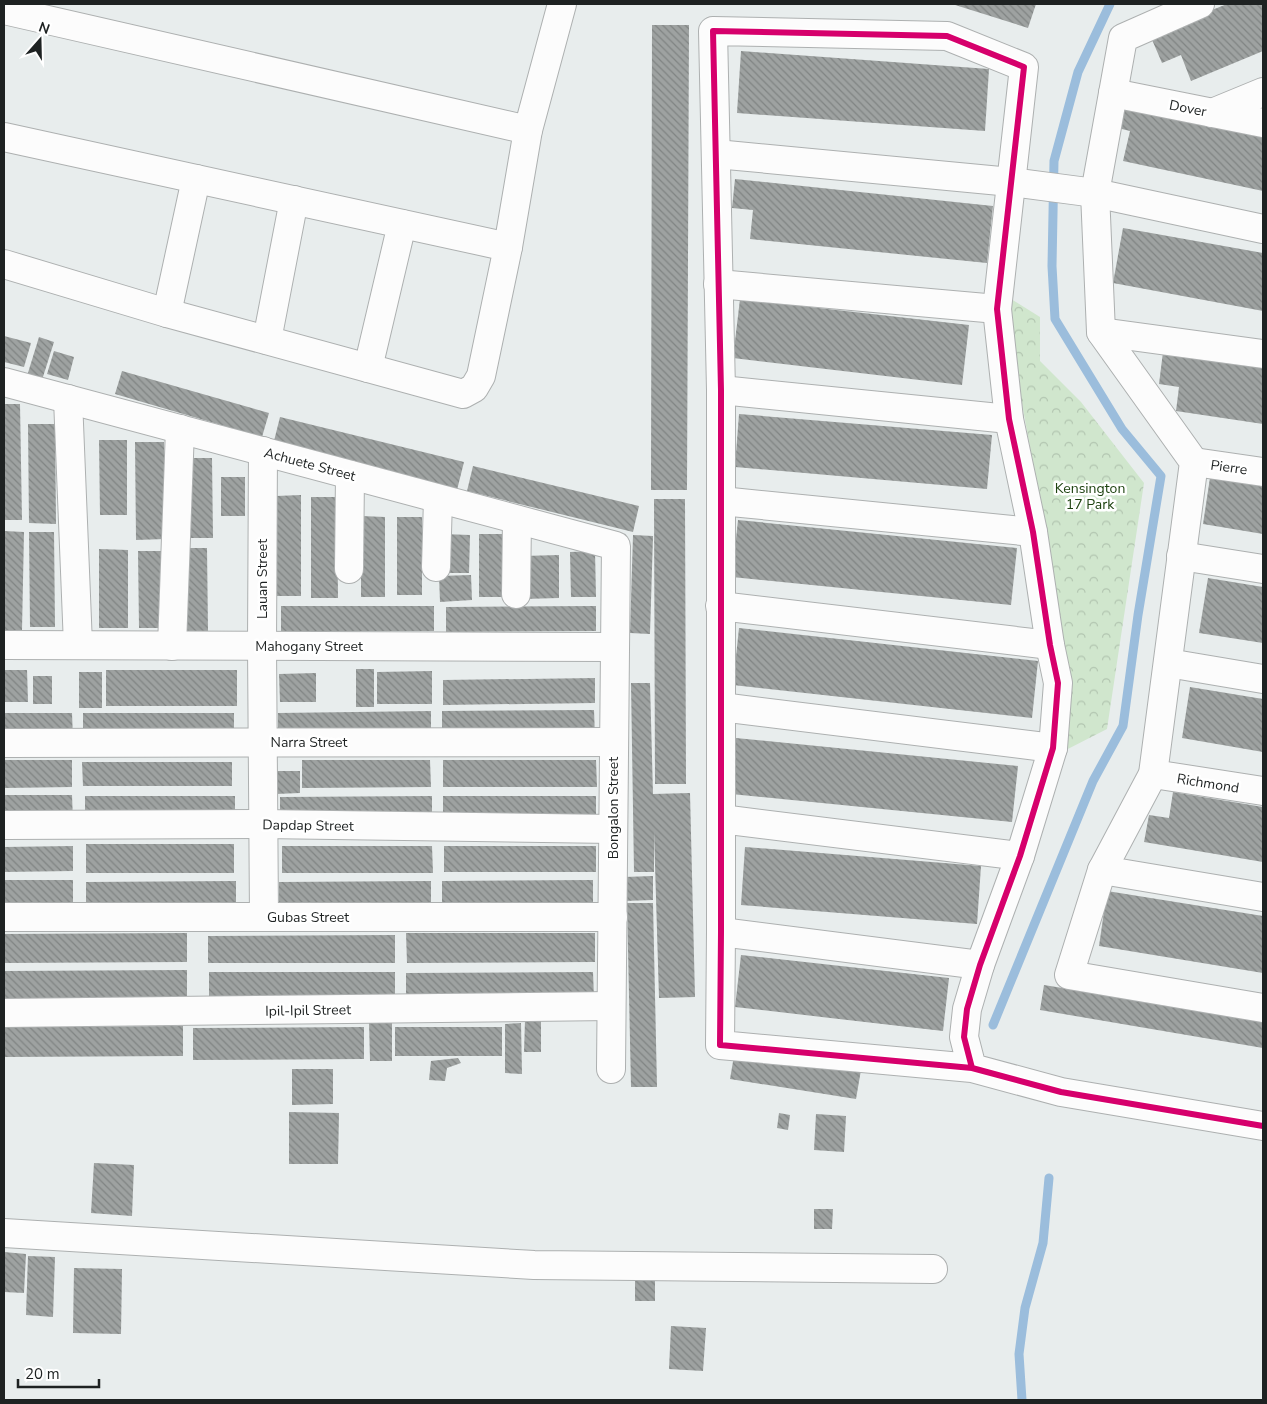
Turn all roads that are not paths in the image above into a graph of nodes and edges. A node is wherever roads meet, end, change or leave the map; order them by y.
1 (1200, 4) edge
2 (558, 5) edge
3 (4, 10) edge
4 (1263, 92) edge
5 (1113, 94) junction
6 (1212, 113) junction
7 (1263, 123) edge
8 (528, 130) junction
9 (4, 137) edge
10 (716, 154) junction
11 (196, 179) junction
12 (1019, 184) junction
13 (1085, 192) junction
14 (294, 200) junction
15 (402, 224) junction
16 (1263, 229) edge
17 (508, 248) junction
18 (4, 264) edge
19 (718, 284) junction
20 (997, 309) junction
21 (167, 312) junction
22 (1101, 332) junction
23 (267, 340) junction
24 (1263, 354) edge
25 (368, 368) junction
26 (4, 382) edge
27 (721, 390) junction
28 (68, 399) junction
29 (1009, 419) junction
30 (180, 429) junction
31 (263, 452) junction
32 (1194, 462) junction
33 (1263, 472) edge
34 (350, 475) junction
35 (438, 499) junction
36 (721, 501) junction
37 (517, 520) junction
38 (1032, 532) junction
39 (616, 546) joint
40 (1181, 556) junction
41 (436, 568) dead end
42 (350, 570) dead end
43 (1263, 570) edge
44 (516, 594) dead end
45 (720, 606) junction
46 (4, 645) edge
47 (78, 645) junction
48 (1050, 645) junction
49 (172, 646) junction
50 (262, 646) junction
51 (615, 647) junction
52 (1168, 663) junction
53 (1263, 679) edge
54 (721, 707) junction
55 (262, 742) junction
56 (614, 742) junction
57 (4, 743) edge
58 (1053, 748) junction
59 (1153, 774) junction
60 (1263, 791) edge
61 (721, 819) junction
62 (262, 824) junction
63 (4, 825) edge
64 (613, 829) junction
65 (1020, 856) junction
66 (1102, 870) junction
67 (1263, 897) edge
68 (4, 917) edge
69 (264, 917) junction
70 (613, 917) junction
71 (722, 932) junction
72 (980, 965) junction
73 (611, 1006) junction
74 (1263, 1008) edge
75 (4, 1013) edge
76 (972, 1068) junction
77 (611, 1069) dead end
78 (1263, 1126) edge
79 (4, 1233) edge
80 (933, 1269) dead end

1 - 5 street
2 - 8 street
3 - 8 street
4 - 6 street
5 - 6 street, Dover
5 - 13 street
6 - 7 street, Dover
8 - 17 street
9 - 11 street
10 - 12 street
10 - 12 street
10 - 19 street
11 - 14 street
11 - 21 street
12 - 13 street
12 - 20 street
13 - 16 street
13 - 22 street
14 - 15 street
14 - 23 street
15 - 17 street
15 - 25 street
17 - 25 street
18 - 21 street
19 - 20 street
19 - 27 street
20 - 29 street
21 - 23 street
22 - 24 street
22 - 32 street
23 - 25 street
26 - 28 street, Achuete Street
27 - 29 street
27 - 36 street
28 - 30 street, Achuete Street
28 - 47 street
29 - 38 street
30 - 31 street, Achuete Street
30 - 49 street
31 - 34 street, Achuete Street
31 - 50 street, Lauan Street
32 - 33 street, Pierre
32 - 40 street
34 - 35 street, Achuete Street
34 - 42 street
35 - 37 street, Achuete Street
35 - 41 street
36 - 38 street
36 - 45 street
37 - 39 street, Achuete Street
37 - 44 street
38 - 48 street
39 - 51 street, Bongalon Street
40 - 43 street
40 - 52 street
45 - 48 street
45 - 54 street
46 - 47 street, Mahogany Street
47 - 49 street, Mahogany Street
48 - 58 street
49 - 50 street, Mahogany Street
50 - 51 street, Mahogany Street
50 - 55 street, Lauan Street
51 - 56 street, Bongalon Street
52 - 53 street
52 - 59 street
54 - 58 street
54 - 61 street
55 - 56 street, Narra Street
55 - 57 street, Narra Street
55 - 62 street, Lauan Street
56 - 64 street, Bongalon Street
58 - 65 street
59 - 60 street, Richmond
59 - 66 street
61 - 65 street
61 - 71 street
62 - 63 street, Dapdap Street
62 - 64 street, Dapdap Street
62 - 69 street, Lauan Street
64 - 70 street, Bongalon Street
65 - 72 street
66 - 67 street
66 - 74 street
68 - 69 street, Gubas Street
69 - 70 street, Gubas Street
70 - 73 street, Bongalon Street
71 - 72 street
71 - 76 street
72 - 76 street
73 - 75 street, Ipil-Ipil Street
73 - 77 street, Bongalon Street
76 - 78 street
79 - 80 street

